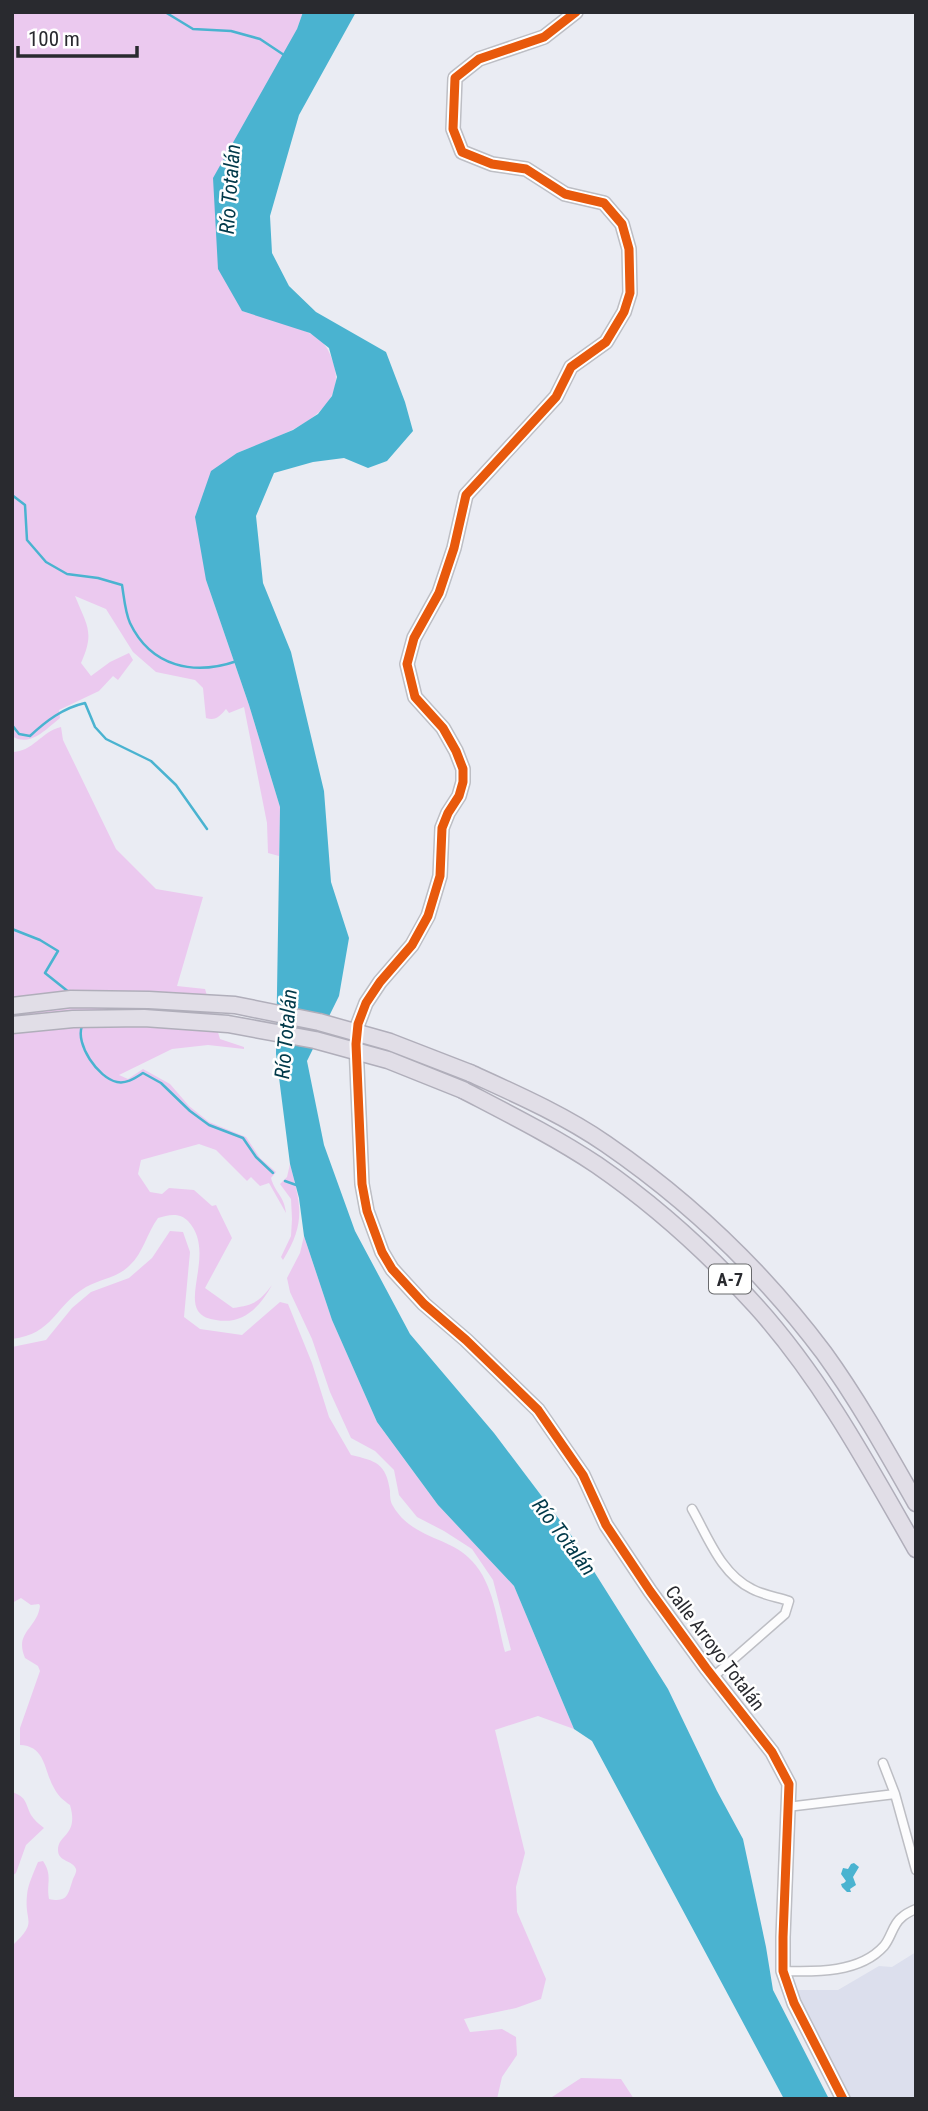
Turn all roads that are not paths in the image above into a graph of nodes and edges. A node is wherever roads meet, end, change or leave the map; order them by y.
1 (576, 12) edge
2 (12, 1006) edge
3 (12, 1025) edge
4 (916, 1503) edge
5 (692, 1509) dead end
6 (916, 1549) edge
7 (713, 1677) junction
8 (883, 1763) dead end
9 (895, 1794) junction
10 (787, 1807) junction
11 (916, 1870) edge
12 (916, 1909) edge
13 (783, 1971) junction
14 (843, 2099) edge

1 - 7 street, Calle Arroyo Totalán
2 - 4 highway, A-7, bridge
3 - 6 highway, A-7, bridge
5 - 7 street, Calle Arroyo Totalán
7 - 10 street, Calle Arroyo Totalán
8 - 9 street
9 - 10 street
9 - 11 street
10 - 13 street, Calle Arroyo Totalán
12 - 13 street
13 - 14 street, Calle Arroyo Totalán

